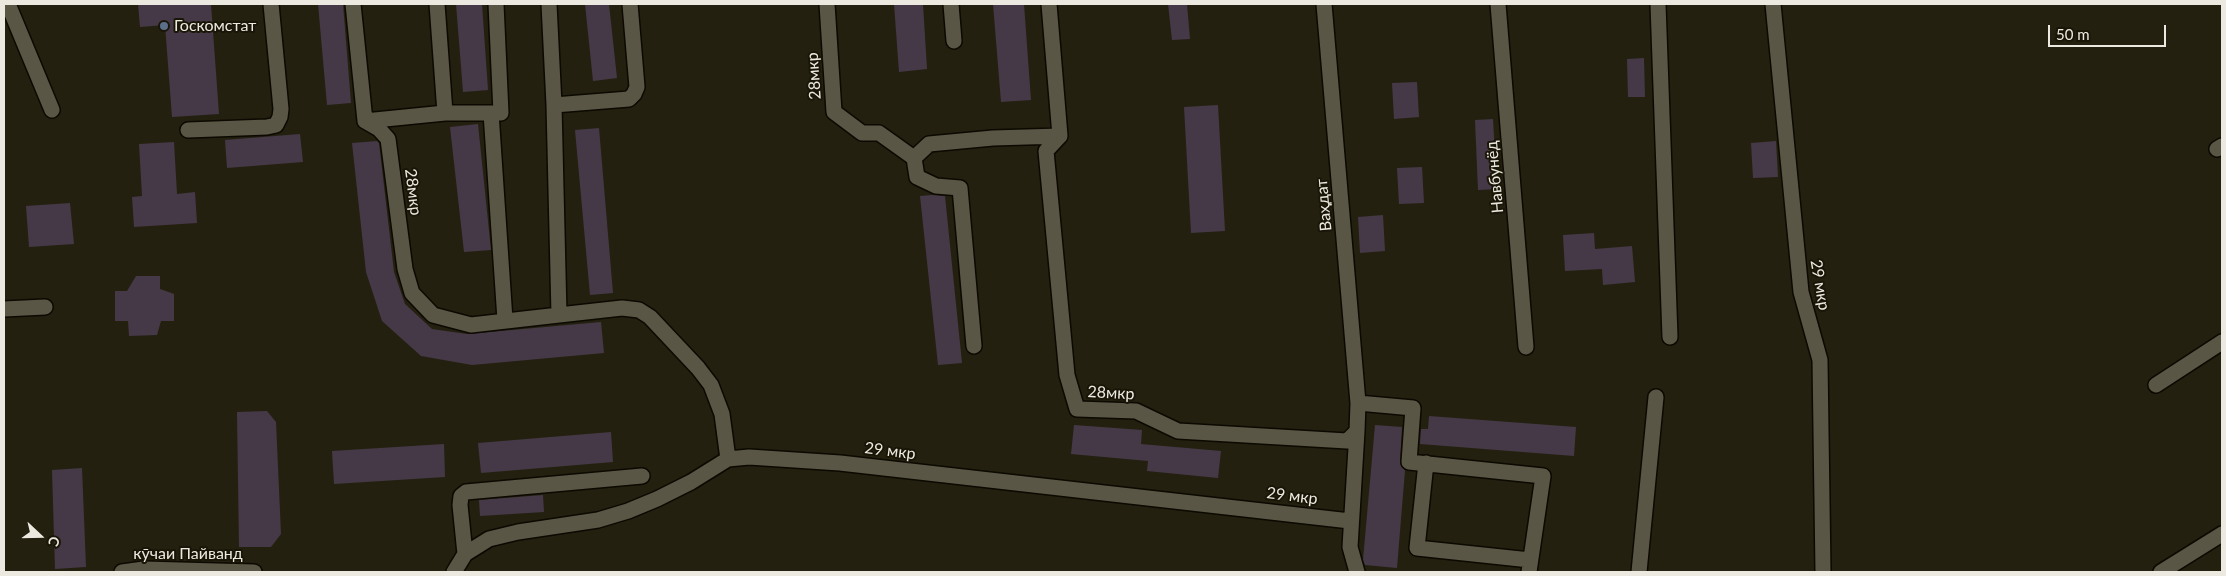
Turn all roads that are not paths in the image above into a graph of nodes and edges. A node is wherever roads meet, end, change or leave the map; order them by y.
1 (8, 4) edge
2 (271, 4) edge
3 (353, 4) edge
4 (437, 4) edge
5 (496, 4) edge
6 (548, 4) edge
7 (630, 4) edge
8 (827, 4) edge
9 (951, 4) edge
10 (1049, 4) edge
11 (1324, 4) edge
12 (1498, 4) edge
13 (1658, 4) edge
14 (1773, 4) edge
15 (954, 41) dead end
16 (554, 104) junction
17 (52, 110) dead end
18 (445, 113) junction
19 (491, 113) junction
20 (365, 121) junction
21 (188, 130) dead end
22 (1060, 136) junction
23 (914, 158) junction
24 (44, 307) dead end
25 (4, 309) edge
26 (559, 315) junction
27 (505, 320) junction
28 (1670, 336) dead end
29 (2222, 342) edge
30 (974, 346) dead end
31 (1526, 347) dead end
32 (2156, 385) dead end
33 (1656, 397) dead end
34 (1358, 403) junction
35 (1357, 431) junction
36 (728, 459) junction
37 (1426, 463) junction
38 (642, 476) dead end
39 (1350, 521) junction
40 (2222, 534) edge
41 (465, 554) junction
42 (1529, 566) edge
43 (122, 572) edge
44 (254, 572) edge
45 (454, 572) edge
46 (1357, 572) edge
47 (1639, 572) edge
48 (1823, 572) edge
49 (2161, 572) edge

1 - 17 street
2 - 21 street
3 - 20 street
4 - 18 street
5 - 19 street
6 - 16 street
7 - 16 street
8 - 23 street, 28мкр
9 - 15 street
10 - 22 street
11 - 34 street, Ваҳдат
12 - 31 street, Навбунёд
13 - 28 street
14 - 48 street, 29 мкр
16 - 26 street
18 - 19 street
18 - 20 street
19 - 27 street
20 - 27 street, 28мкр
22 - 23 street
22 - 35 street, 28мкр
23 - 30 street
24 - 25 street
26 - 27 street, 28мкр
26 - 36 street, 28мкр
29 - 32 street
33 - 47 street
34 - 35 street
34 - 37 street
35 - 39 street
36 - 39 street, 29 мкр
36 - 41 street, 29 мкр
37 - 42 street
37 - 42 street
38 - 41 street
39 - 46 street
40 - 49 street
41 - 45 street, 29 мкр
43 - 44 street, кӯчаи Пайванд

